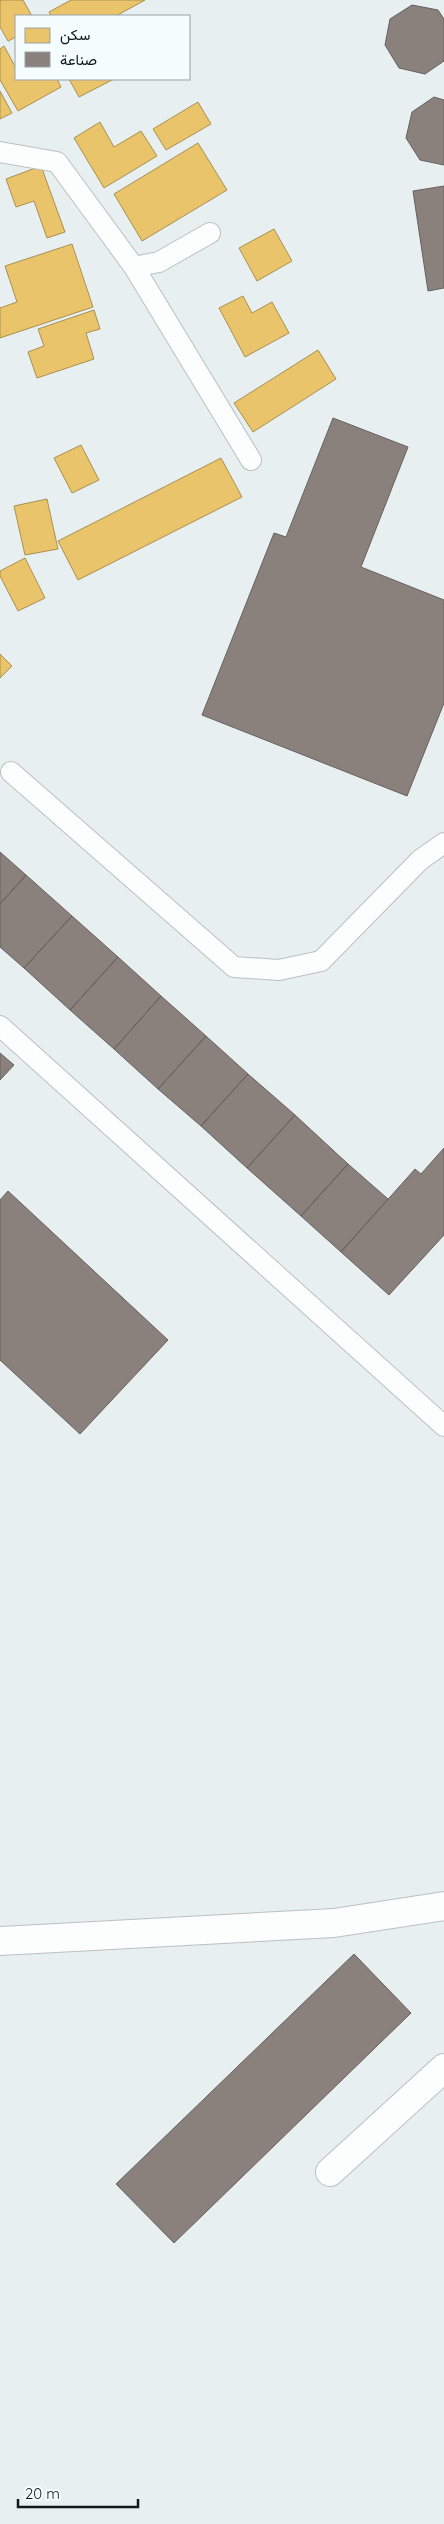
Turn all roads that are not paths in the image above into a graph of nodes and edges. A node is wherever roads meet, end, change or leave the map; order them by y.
1 (0, 152) edge
2 (210, 233) dead end
3 (134, 267) junction
4 (251, 460) dead end
5 (11, 772) dead end
6 (444, 843) edge
7 (0, 1026) edge
8 (444, 1426) edge
9 (444, 1906) edge
10 (0, 1942) edge
11 (444, 2068) edge
12 (330, 2172) dead end

1 - 3 lane
2 - 3 lane
3 - 4 lane
5 - 6 lane
7 - 8 lane
9 - 10 street
11 - 12 street

